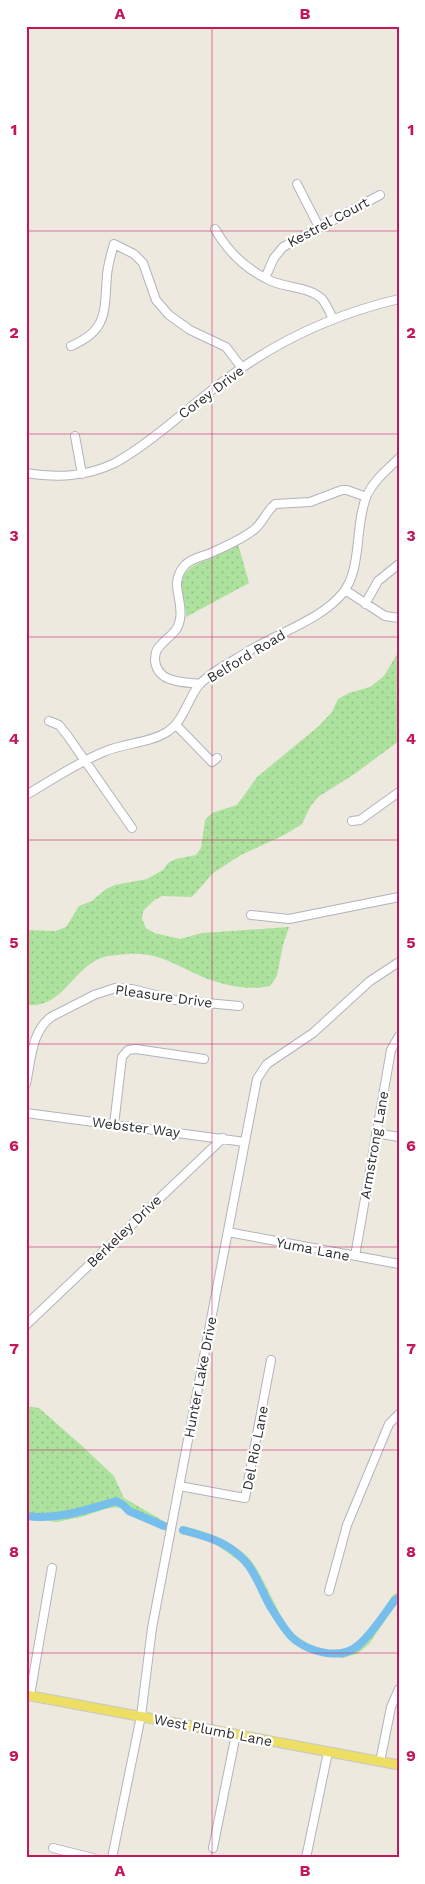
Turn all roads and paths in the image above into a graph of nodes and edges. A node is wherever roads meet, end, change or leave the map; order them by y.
1 (297, 184) dead end
2 (380, 195) dead end
3 (319, 227) junction
4 (215, 229) dead end
5 (265, 278) junction
6 (399, 299) edge
7 (333, 319) junction
8 (71, 346) dead end
9 (242, 368) junction
10 (75, 436) dead end
11 (399, 458) edge
12 (26, 473) edge
13 (82, 474) junction
14 (366, 497) junction
15 (399, 564) edge
16 (345, 590) junction
17 (365, 604) junction
18 (399, 618) edge
19 (200, 684) junction
20 (49, 721) dead end
21 (176, 725) junction
22 (216, 758) dead end
23 (86, 761) junction
24 (399, 792) edge
25 (26, 795) edge
26 (352, 821) dead end
27 (132, 828) dead end
28 (399, 897) edge
29 (252, 916) dead end
30 (399, 962) edge
31 (239, 1006) dead end
32 (399, 1036) edge
33 (204, 1059) dead end
34 (26, 1084) edge
35 (26, 1113) edge
36 (114, 1125) junction
37 (376, 1133) junction
38 (399, 1137) edge
39 (223, 1138) junction
40 (246, 1142) junction
41 (228, 1232) junction
42 (355, 1256) junction
43 (399, 1264) edge
44 (26, 1326) edge
45 (271, 1360) dead end
46 (399, 1414) edge
47 (179, 1486) junction
48 (52, 1568) dead end
49 (329, 1591) dead end
50 (399, 1689) edge
51 (28, 1695) edge
52 (141, 1716) junction
53 (236, 1734) junction
54 (328, 1752) junction
55 (380, 1762) junction
56 (399, 1765) edge
57 (53, 1848) dead end
58 (213, 1848) dead end
59 (93, 1858) edge
60 (112, 1858) edge
61 (306, 1858) edge

1 - 3 street
2 - 3 street, Kestrel Court
3 - 5 street, Kestrel Court
4 - 5 street
5 - 7 street
6 - 7 street, Corey Drive
7 - 9 street, Corey Drive
8 - 9 street
9 - 13 street, Corey Drive
10 - 13 street
11 - 14 street, Belford Road
12 - 13 street, Corey Drive
14 - 16 street, Belford Road
14 - 19 street
15 - 17 street
16 - 17 street
16 - 19 street, Belford Road
17 - 18 street
19 - 21 street, Belford Road
20 - 23 street
21 - 22 street
21 - 23 street
23 - 25 street
23 - 27 street
24 - 26 street
28 - 29 street
30 - 40 street, Hunter Lake Drive
31 - 34 street, Pleasure Drive
32 - 37 street, Armstrong Lane
33 - 36 street
35 - 36 street, Webster Way
36 - 39 street, Webster Way
37 - 38 street
37 - 42 street, Armstrong Lane
39 - 40 street, Webster Way
39 - 44 street, Berkeley Drive
40 - 41 street, Hunter Lake Drive
41 - 42 street, Yuma Lane
41 - 47 street, Hunter Lake Drive
42 - 43 street, Yuma Lane
45 - 47 street, Del Rio Lane
46 - 49 street
47 - 52 street, Hunter Lake Drive
48 - 51 street
50 - 55 street
51 - 52 main road, West Plumb Lane
52 - 53 main road, West Plumb Lane
52 - 60 street, Hunter Lake Drive
53 - 54 main road, West Plumb Lane
53 - 58 street
54 - 55 main road, West Plumb Lane
54 - 61 street
55 - 56 main road, West Plumb Lane
57 - 59 street

